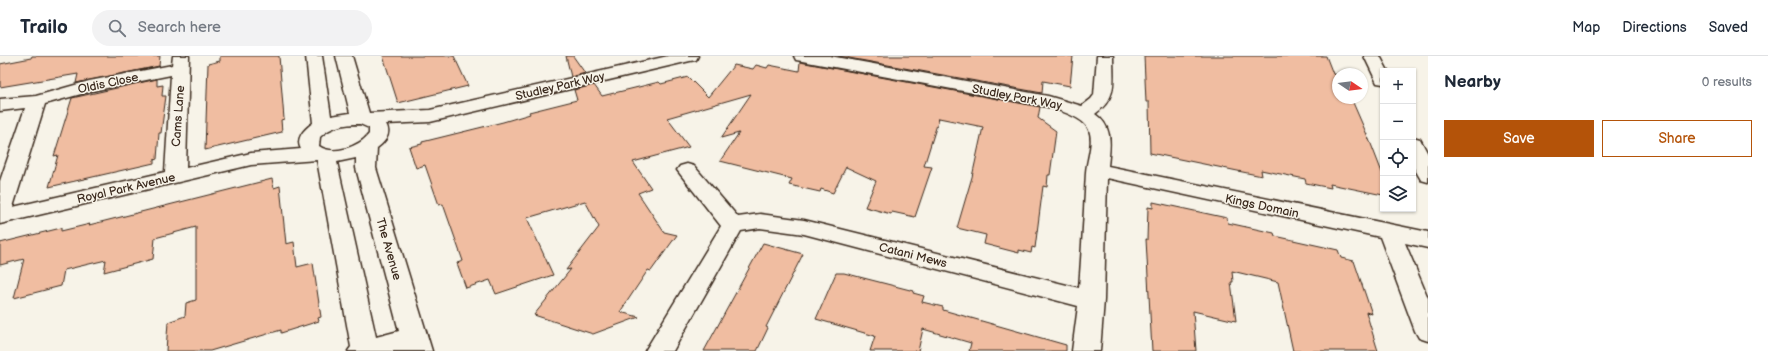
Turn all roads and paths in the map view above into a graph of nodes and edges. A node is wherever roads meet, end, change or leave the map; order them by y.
1 (314, 56) edge
2 (344, 56) edge
3 (690, 56) edge
4 (1105, 56) edge
5 (1372, 56) edge
6 (813, 57) edge
7 (181, 62) edge
8 (624, 63) edge
9 (1380, 73) edge
10 (37, 101) junction
11 (0, 105) edge
12 (1083, 114) junction
13 (430, 116) junction
14 (366, 118) junction
15 (318, 129) junction
16 (371, 143) junction
17 (1416, 150) edge
18 (322, 155) junction
19 (251, 158) junction
20 (687, 170) dead end
21 (1097, 170) junction
22 (175, 176) junction
23 (1428, 176) edge
24 (0, 213) edge
25 (0, 217) edge
26 (733, 225) junction
27 (1390, 233) junction
28 (1428, 240) edge
29 (1091, 300) junction
30 (1428, 332) edge
31 (416, 344) edge
32 (364, 351) edge
33 (659, 351) edge
34 (1086, 351) edge

1 - 15 street
2 - 14 street
3 - 8 street, Studley Park Way
4 - 12 street
5 - 9 street
6 - 12 street, Studley Park Way
7 - 10 street, Oldis Close
7 - 22 street, Cams Lane
8 - 13 street, Studley Park Way
10 - 11 street, Oldis Close
10 - 24 street
12 - 21 street, Studley Park Way
13 - 14 street, Studley Park Way
13 - 16 street, Studley Park Way
14 - 15 street, Studley Park Way
14 - 16 street, The Avenue
15 - 18 street
15 - 19 street, Royal Park Avenue
16 - 18 street, Studley Park Way
16 - 31 street, The Avenue
17 - 23 street
18 - 19 street, Royal Park Avenue
18 - 32 street
19 - 22 street, Royal Park Avenue
20 - 26 street
21 - 27 street, Kings Domain
21 - 29 street, Studley Park Way
22 - 25 street, Royal Park Avenue
26 - 29 street, Catani Mews
26 - 33 street
27 - 28 street, Kings Domain
27 - 30 street
29 - 34 street, Studley Park Way
31 - 32 street

